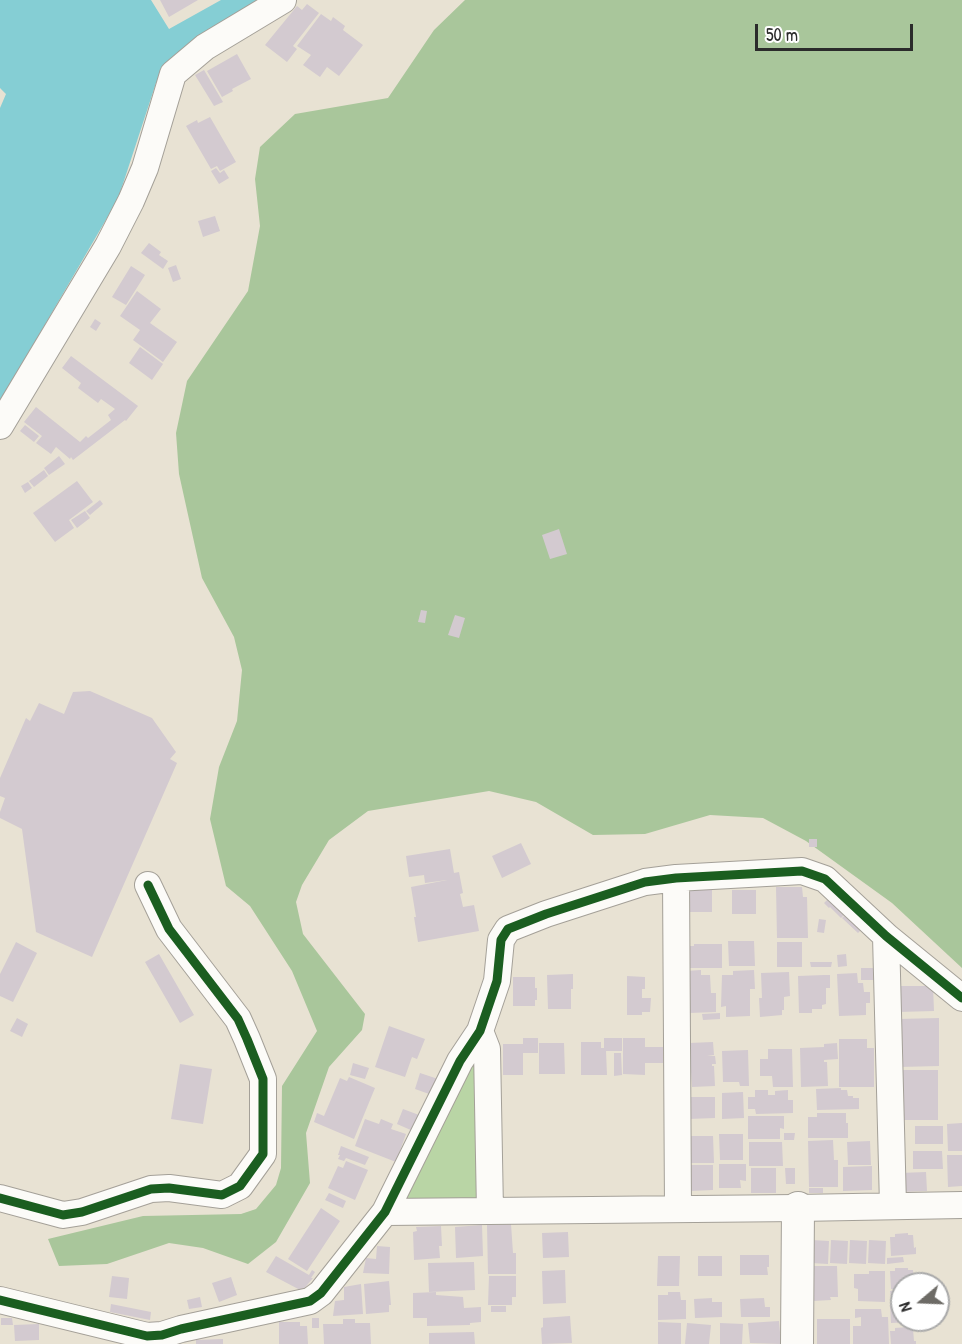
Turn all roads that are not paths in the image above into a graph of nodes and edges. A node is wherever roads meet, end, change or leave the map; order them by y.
1 (283, 0) edge
2 (0, 426) edge
3 (676, 878) junction
4 (148, 885) dead end
5 (886, 936) junction
6 (962, 998) edge
7 (480, 1031) junction
8 (0, 1198) edge
9 (892, 1205) junction
10 (962, 1205) edge
11 (678, 1208) junction
12 (798, 1208) junction
13 (490, 1211) junction
14 (385, 1212) junction
15 (0, 1300) edge
16 (162, 1340) edge
17 (797, 1344) edge

1 - 2 street
3 - 5 street
3 - 7 street
3 - 11 street
4 - 8 street
5 - 6 street
5 - 9 street
7 - 13 street
7 - 14 street
9 - 10 street
9 - 12 street
11 - 12 street
11 - 13 street
12 - 17 street
13 - 14 street
14 - 16 street
15 - 16 street

